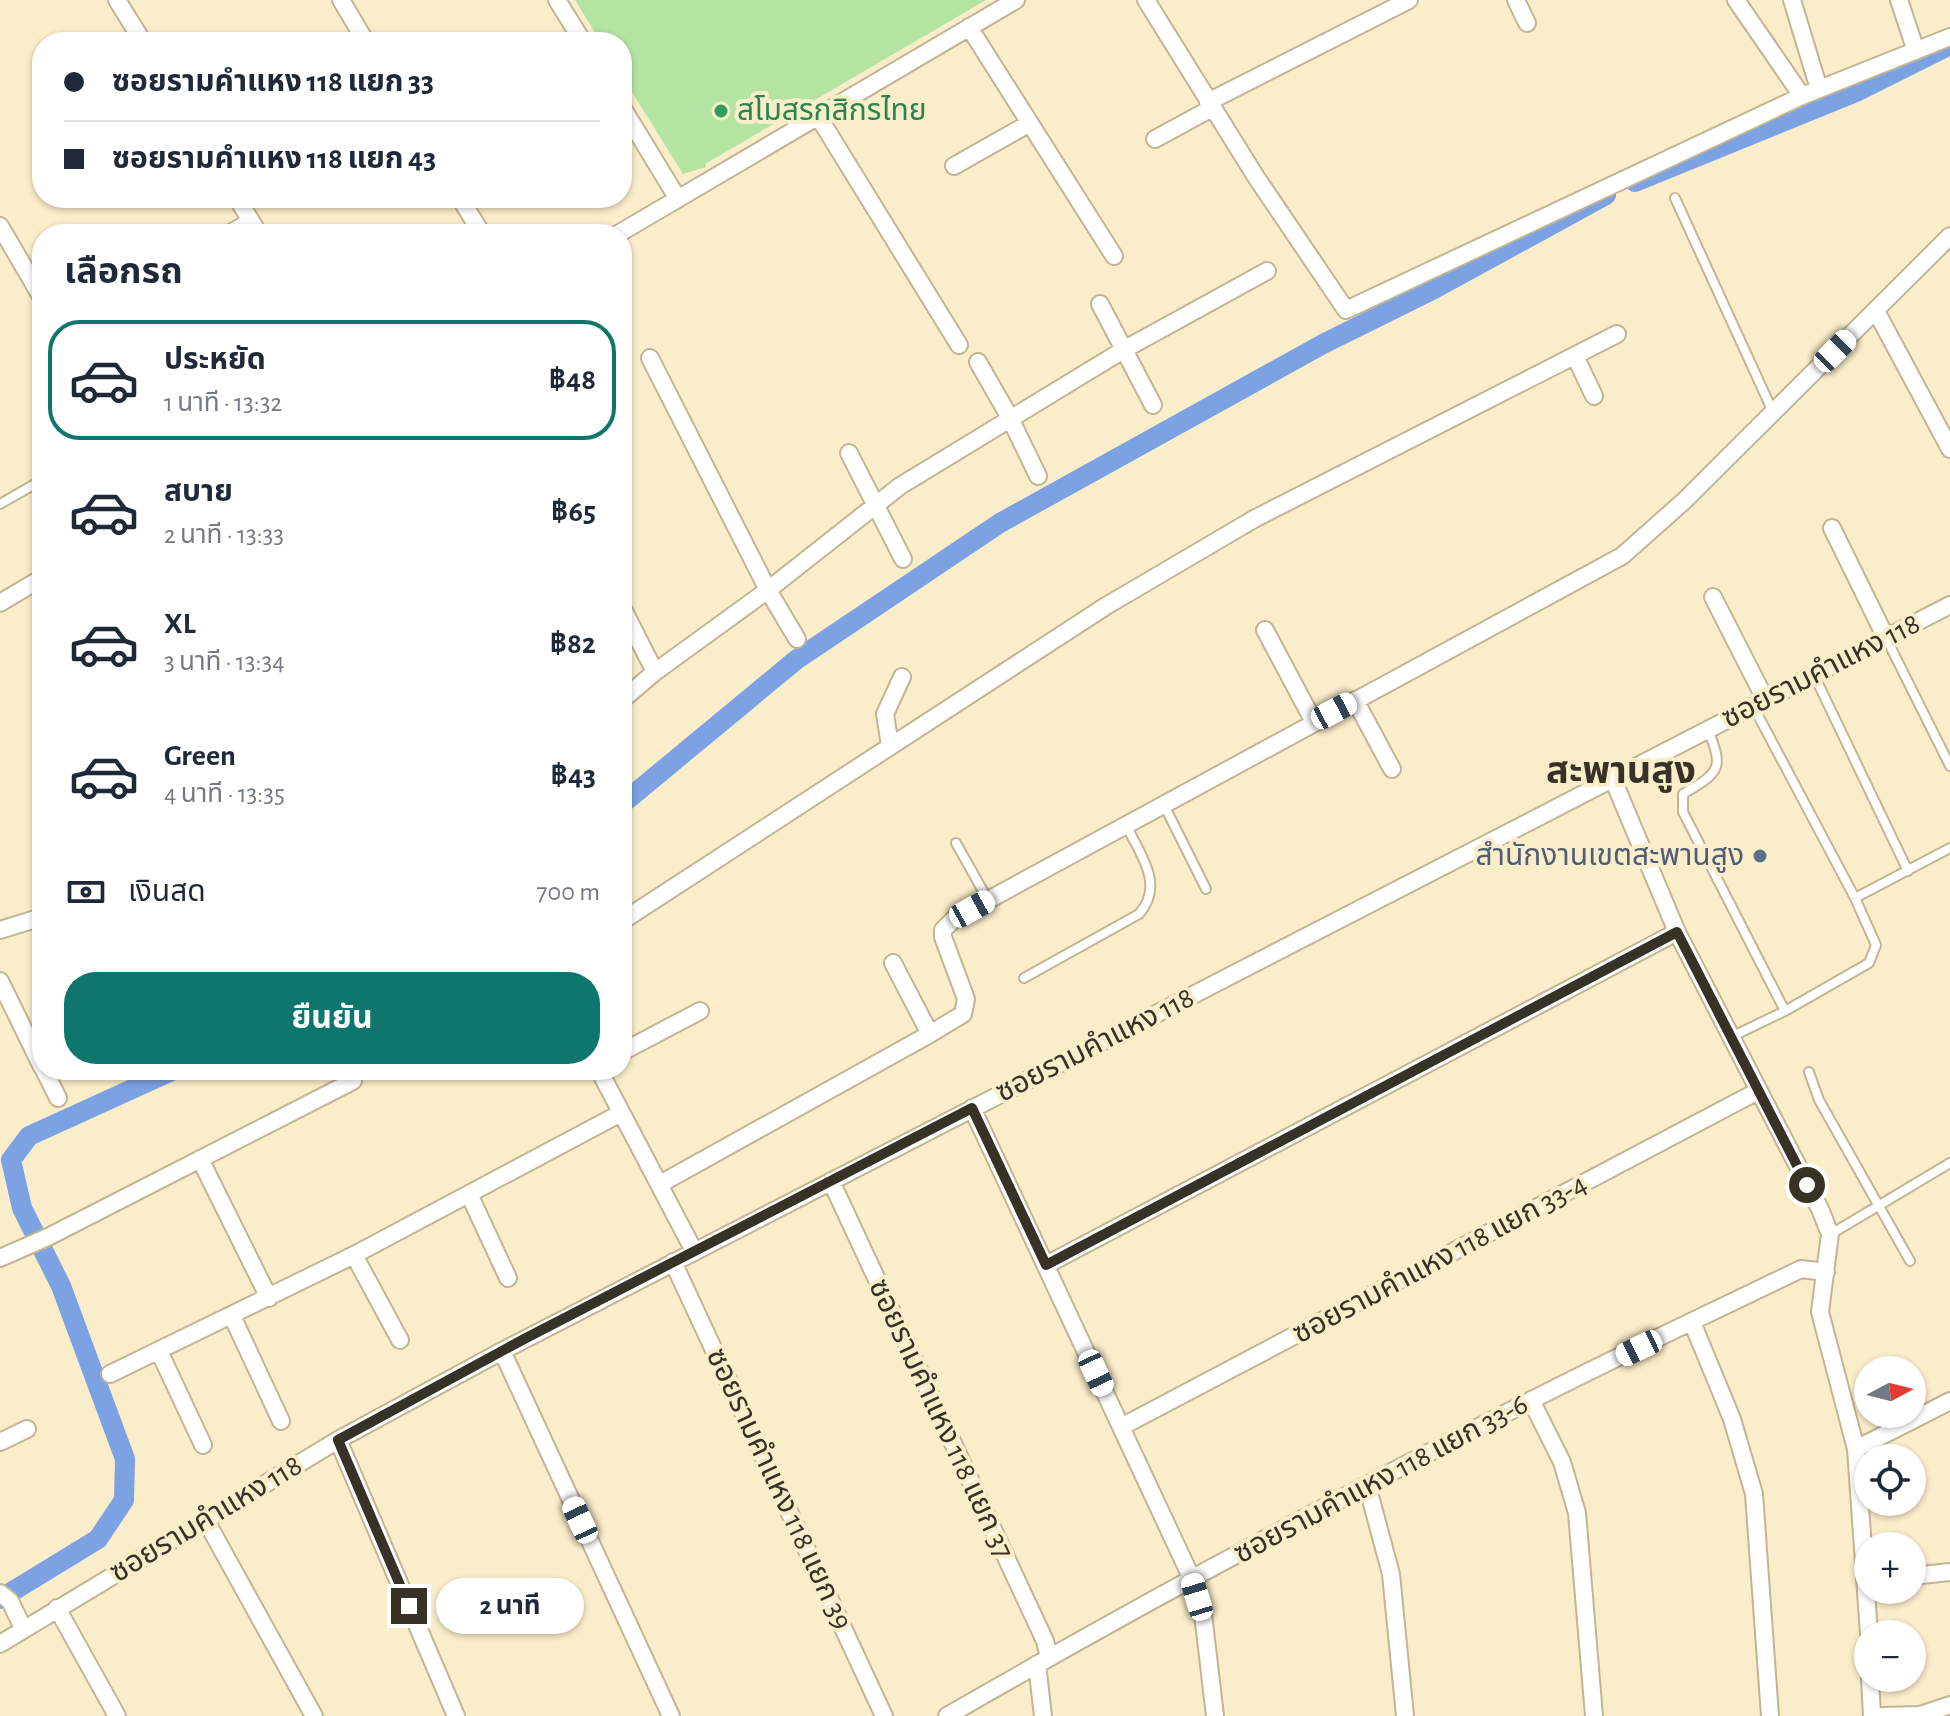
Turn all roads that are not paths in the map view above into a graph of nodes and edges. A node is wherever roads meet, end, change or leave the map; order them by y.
1 (117, 0) edge
2 (341, 0) edge
3 (557, 0) edge
4 (1016, 0) edge
5 (1146, 0) edge
6 (1409, 0) edge
7 (1516, 0) edge
8 (1736, 0) edge
9 (1792, 0) edge
10 (1899, 0) edge
11 (1527, 23) dead end
12 (969, 27) junction
13 (137, 32) edge
14 (360, 32) edge
15 (577, 32) edge
16 (1950, 37) edge
17 (1916, 51) junction
18 (1819, 89) junction
19 (1802, 96) junction
20 (1210, 105) junction
21 (818, 116) junction
22 (632, 123) edge
23 (1030, 123) junction
24 (1155, 139) dead end
25 (954, 166) dead end
26 (1675, 198) dead end
27 (678, 199) junction
28 (0, 226) edge
29 (632, 226) edge
30 (1950, 236) edge
31 (1114, 256) dead end
32 (1267, 271) dead end
33 (32, 281) edge
34 (1100, 304) dead end
35 (1876, 311) junction
36 (1617, 334) dead end
37 (959, 345) dead end
38 (1125, 349) junction
39 (1575, 356) junction
40 (650, 358) dead end
41 (978, 362) dead end
42 (1594, 396) dead end
43 (1153, 405) dead end
44 (1773, 412) junction
45 (1010, 418) junction
46 (1950, 449) edge
47 (849, 453) dead end
48 (1038, 476) dead end
49 (32, 486) edge
50 (0, 504) edge
51 (874, 506) junction
52 (1832, 528) dead end
53 (903, 559) dead end
54 (32, 584) edge
55 (768, 590) junction
56 (1713, 597) dead end
57 (0, 603) edge
58 (1950, 605) edge
59 (632, 627) edge
60 (1265, 630) dead end
61 (1886, 638) junction
62 (797, 639) dead end
63 (655, 672) junction
64 (1814, 675) junction
65 (902, 677) dead end
66 (632, 692) edge
67 (1355, 700) junction
68 (1759, 703) junction
69 (1314, 722) junction
70 (1707, 729) junction
71 (890, 746) junction
72 (1950, 766) edge
73 (1392, 769) dead end
74 (1612, 777) junction
75 (1163, 804) junction
76 (1125, 824) junction
77 (956, 843) dead end
78 (1950, 848) edge
79 (1908, 871) junction
80 (1206, 889) dead end
81 (1855, 898) junction
82 (988, 900) junction
83 (632, 914) edge
84 (32, 920) edge
85 (0, 930) edge
86 (1677, 932) junction
87 (893, 963) dead end
88 (1024, 978) dead end
89 (0, 981) edge
90 (700, 1011) dead end
91 (1785, 1011) junction
92 (930, 1034) junction
93 (1730, 1037) junction
94 (32, 1046) edge
95 (632, 1047) edge
96 (1809, 1072) dead end
97 (49, 1080) edge
98 (604, 1080) edge
99 (353, 1081) dead end
100 (1758, 1091) junction
101 (58, 1098) dead end
102 (972, 1108) junction
103 (621, 1113) junction
104 (200, 1159) junction
105 (1950, 1163) edge
106 (831, 1181) junction
107 (660, 1184) junction
108 (469, 1194) junction
109 (1878, 1205) junction
110 (1830, 1234) junction
111 (694, 1251) junction
112 (354, 1255) junction
113 (0, 1258) edge
114 (1910, 1261) dead end
115 (673, 1262) junction
116 (1046, 1265) junction
117 (1826, 1272) junction
118 (508, 1278) dead end
119 (269, 1298) junction
120 (232, 1316) junction
121 (1692, 1322) junction
122 (400, 1340) dead end
123 (159, 1351) junction
124 (502, 1351) junction
125 (110, 1374) dead end
126 (1531, 1400) junction
127 (1950, 1401) edge
128 (281, 1421) dead end
129 (1121, 1427) junction
130 (27, 1429) dead end
131 (338, 1440) junction
132 (0, 1442) edge
133 (1855, 1444) edge
134 (1866, 1444) edge
135 (203, 1445) dead end
136 (1367, 1485) junction
137 (205, 1519) junction
138 (1950, 1572) edge
139 (1926, 1575) edge
140 (1192, 1579) junction
141 (5, 1597) edge
142 (57, 1608) junction
143 (23, 1628) junction
144 (0, 1644) edge
145 (1043, 1660) junction
146 (1871, 1692) edge
147 (1950, 1705) edge
148 (117, 1716) edge
149 (314, 1716) edge
150 (456, 1716) edge
151 (671, 1716) edge
152 (884, 1716) edge
153 (947, 1716) edge
154 (1043, 1716) edge
155 (1215, 1716) edge
156 (1405, 1716) edge
157 (1594, 1716) edge
158 (1770, 1716) edge
159 (1872, 1716) edge
160 (1882, 1716) edge

1 - 13 street
2 - 14 street
3 - 15 street
4 - 12 street
5 - 20 street
6 - 20 street
7 - 11 street
8 - 19 street
9 - 18 street
10 - 17 street
12 - 21 street
12 - 23 street
16 - 17 street
17 - 18 street
18 - 19 street
19 - 20 street
20 - 24 street
21 - 27 street
21 - 37 street
22 - 27 street
23 - 25 street
23 - 31 street
26 - 44 lane
27 - 29 street
28 - 33 street
30 - 35 street
32 - 38 street
34 - 38 street
35 - 44 street
35 - 46 street
36 - 39 street
38 - 43 street
38 - 45 street
39 - 42 street
39 - 71 street
40 - 55 street
41 - 45 street
44 - 67 street
45 - 48 street
45 - 51 street
47 - 51 street
49 - 50 lane
51 - 53 street
51 - 55 street
52 - 61 street
54 - 57 street
55 - 62 street
55 - 63 street
56 - 68 street
58 - 61 street, ซอยรามคำแหง 118
59 - 63 street
60 - 69 street
61 - 64 street, ซอยรามคำแหง 118
61 - 72 lane
63 - 66 street
64 - 68 street, ซอยรามคำแหง 118
64 - 79 lane
65 - 71 street
67 - 69 street
67 - 73 street
68 - 70 street, ซอยรามคำแหง 118
68 - 81 lane
69 - 75 street
70 - 74 street, ซอยรามคำแหง 118
70 - 91 lane
71 - 83 street
74 - 86 street
74 - 102 street, ซอยรามคำแหง 118
75 - 76 street
75 - 80 lane
76 - 82 street
76 - 88 lane
77 - 82 lane
78 - 79 lane
79 - 81 lane
81 - 91 lane
82 - 92 street
84 - 85 street
86 - 93 street
86 - 116 street
87 - 92 street
89 - 94 street
90 - 95 street
91 - 93 lane
92 - 107 street
93 - 100 street
96 - 109 lane
97 - 101 street
98 - 103 street
99 - 104 street
100 - 110 street
100 - 129 street, ซอยรามคำแหง 118 แยก 33-4
102 - 106 street, ซอยรามคำแหง 118
102 - 116 street
103 - 107 street
103 - 108 street
104 - 113 street
104 - 119 street
105 - 109 lane
106 - 111 street, ซอยรามคำแหง 118
106 - 145 street, ซอยรามคำแหง 118 แยก 37
107 - 111 street
108 - 112 street
108 - 118 street
109 - 110 lane
109 - 114 lane
110 - 117 street
111 - 115 street, ซอยรามคำแหง 118
112 - 119 street
112 - 122 street
115 - 124 street, ซอยรามคำแหง 118
115 - 152 street, ซอยรามคำแหง 118 แยก 39
116 - 129 street
117 - 121 street, ซอยรามคำแหง 118 แยก 33-6
117 - 133 street
119 - 120 street
120 - 123 street
120 - 128 street
121 - 126 street, ซอยรามคำแหง 118 แยก 33-6
121 - 158 street
123 - 125 street
123 - 135 street
124 - 131 street, ซอยรามคำแหง 118
124 - 151 street
126 - 136 street, ซอยรามคำแหง 118 แยก 33-6
126 - 157 street
127 - 134 street
129 - 140 street
130 - 132 street
131 - 137 street, ซอยรามคำแหง 118
131 - 150 street
136 - 140 street, ซอยรามคำแหง 118 แยก 33-6
136 - 156 street
137 - 142 street, ซอยรามคำแหง 118
137 - 149 street
138 - 139 street
140 - 145 street, ซอยรามคำแหง 118 แยก 33-6
140 - 155 street
141 - 143 street
142 - 143 street, ซอยรามคำแหง 118
142 - 148 street
143 - 144 street, ซอยรามคำแหง 118
145 - 153 street, ซอยรามคำแหง 118 แยก 33-6
145 - 154 street, ซอยรามคำแหง 118 แยก 37
146 - 159 street
147 - 160 street

